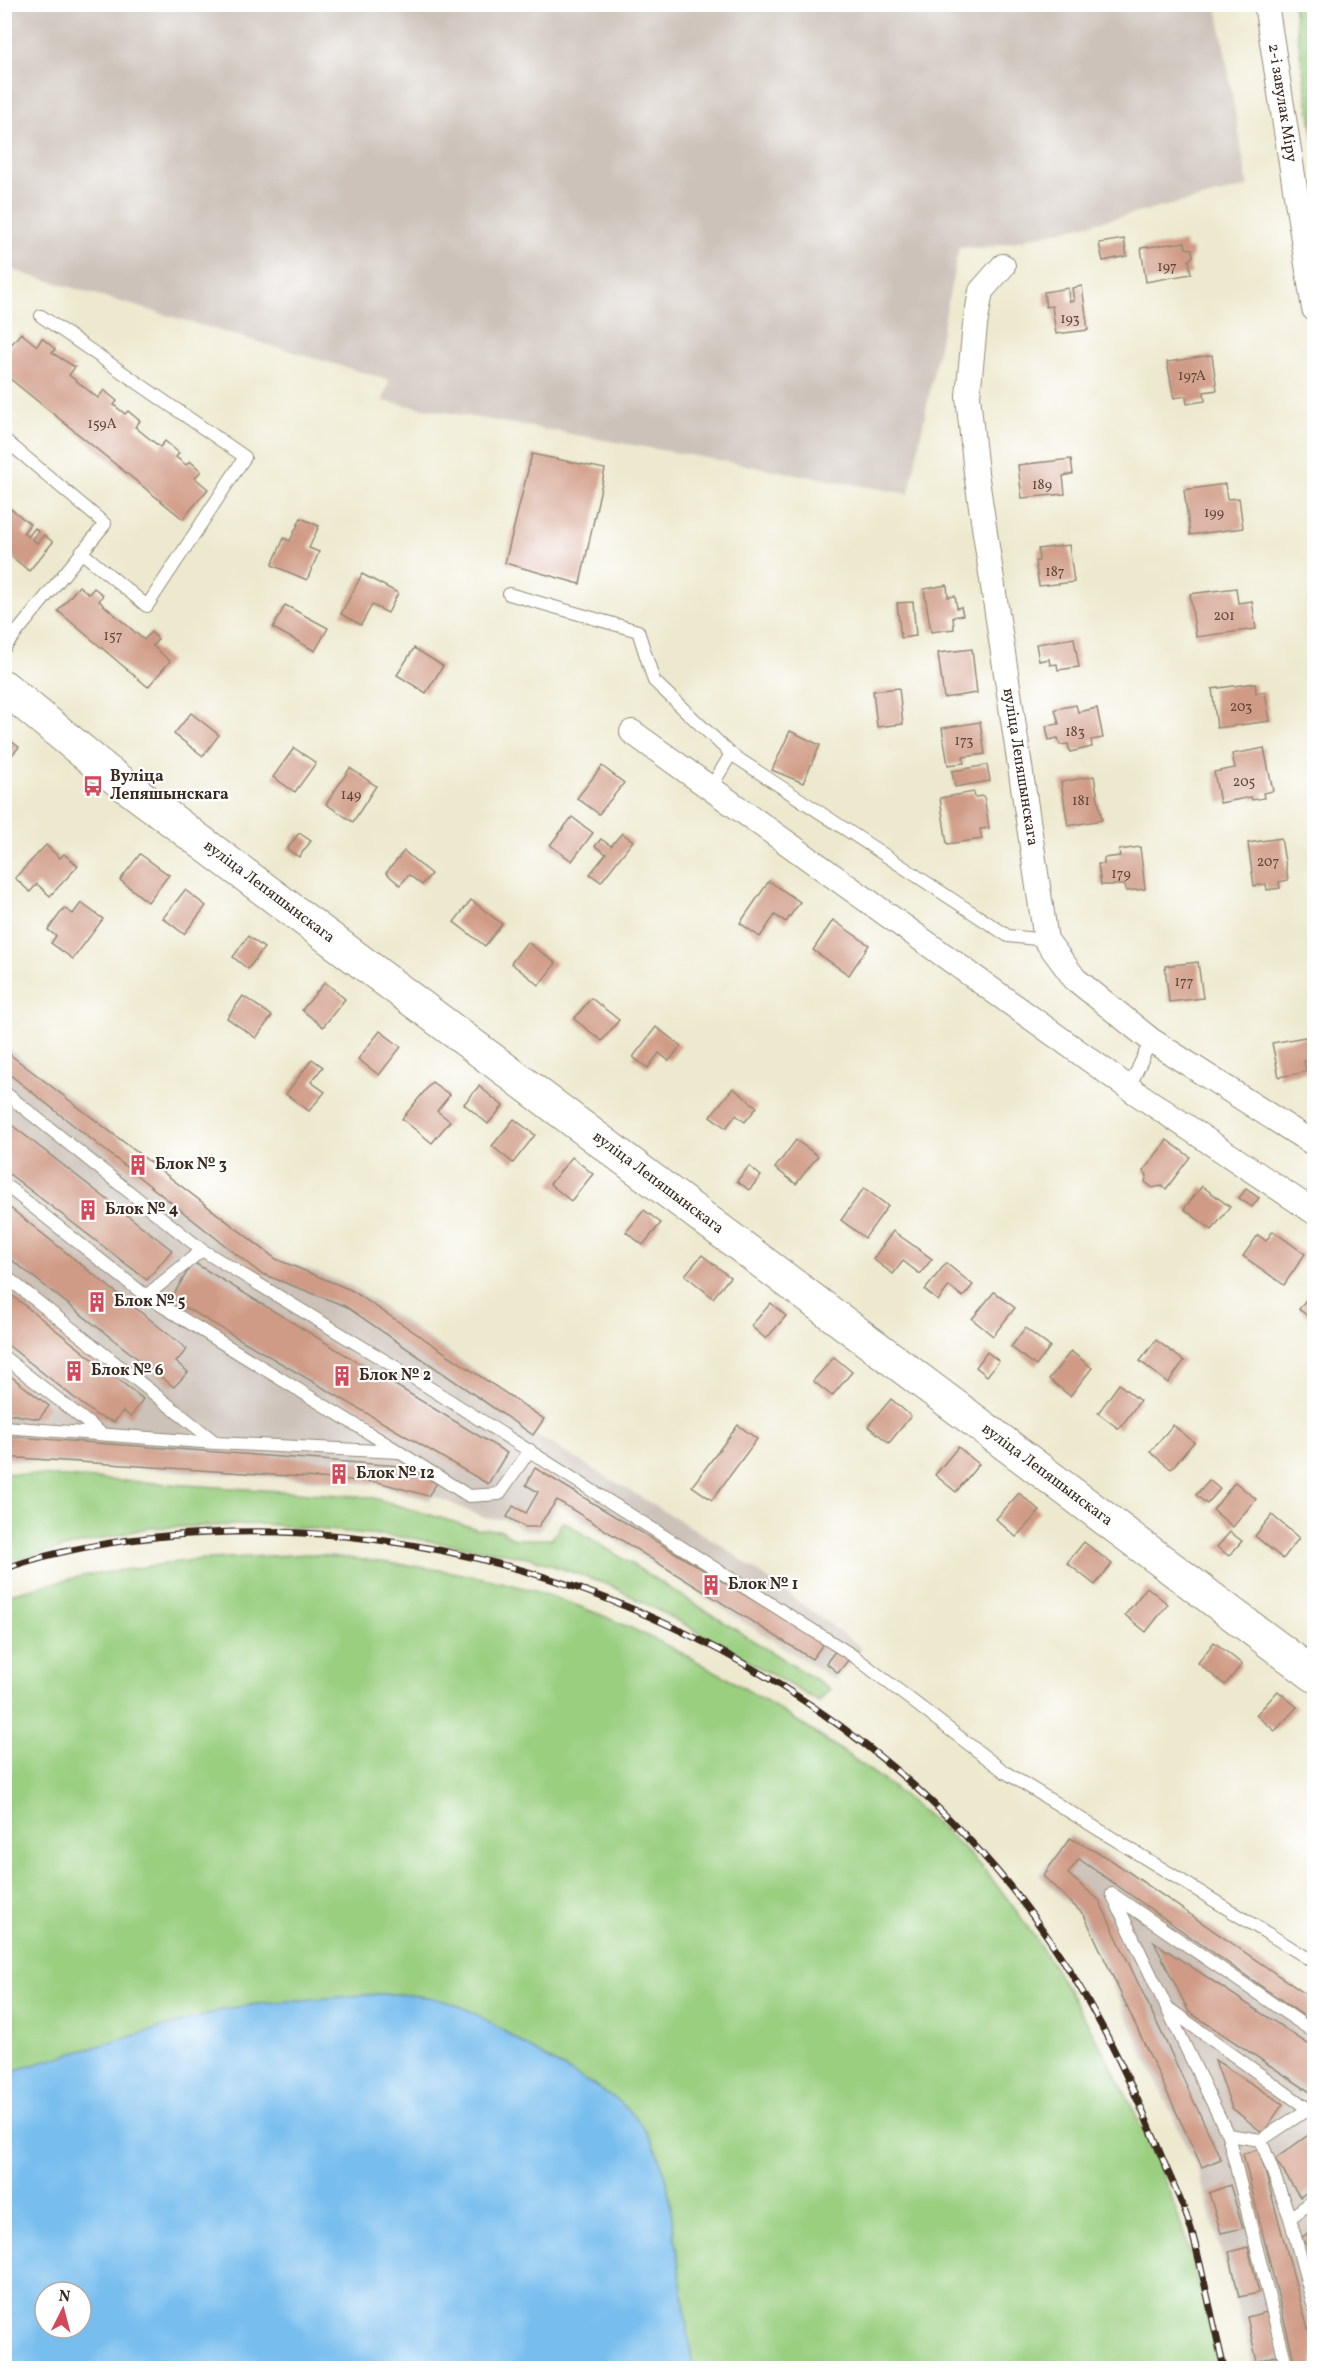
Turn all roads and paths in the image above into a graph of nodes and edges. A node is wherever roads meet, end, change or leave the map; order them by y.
1 (1266, 4) edge
2 (1003, 266) dead end
3 (1314, 309) edge
4 (41, 316) dead end
5 (4, 439) edge
6 (81, 552) junction
7 (509, 594) dead end
8 (4, 648) edge
9 (4, 687) edge
10 (632, 732) dead end
11 (731, 754) junction
12 (710, 789) junction
13 (1046, 940) junction
14 (1151, 1040) junction
15 (1129, 1088) junction
16 (4, 1092) edge
17 (1314, 1144) edge
18 (4, 1184) edge
19 (1314, 1212) edge
20 (202, 1250) junction
21 (4, 1275) edge
22 (146, 1296) junction
23 (4, 1357) edge
24 (4, 1427) edge
25 (102, 1434) junction
26 (215, 1443) junction
27 (530, 1450) junction
28 (399, 1452) junction
29 (1314, 1675) edge
30 (1314, 1962) edge
31 (1166, 2006) junction
32 (1314, 2032) edge
33 (1311, 2107) edge
34 (1228, 2135) junction
35 (1261, 2140) junction
36 (1314, 2200) edge
37 (1290, 2218) junction
38 (1314, 2299) edge
39 (1287, 2368) edge

1 - 3 street, 2-і завулак Міру
2 - 13 street, вуліца Лепяшынскага
4 - 6 lane
5 - 6 lane
6 - 8 lane
7 - 11 lane
9 - 29 street, вуліца Лепяшынскага
10 - 12 street
11 - 12 lane
11 - 13 lane
12 - 15 street
13 - 14 street, вуліца Лепяшынскага
14 - 15 lane
14 - 17 street, вуліца Лепяшынскага
15 - 19 street
16 - 20 lane
18 - 22 lane
20 - 22 lane
20 - 27 lane
21 - 26 lane
22 - 28 lane
23 - 25 lane
24 - 25 lane
25 - 26 lane
26 - 28 lane
27 - 28 lane
27 - 30 lane
31 - 32 lane
31 - 33 lane
31 - 34 lane
33 - 35 lane
34 - 35 lane
34 - 39 lane
35 - 37 lane
36 - 37 lane
37 - 38 lane

